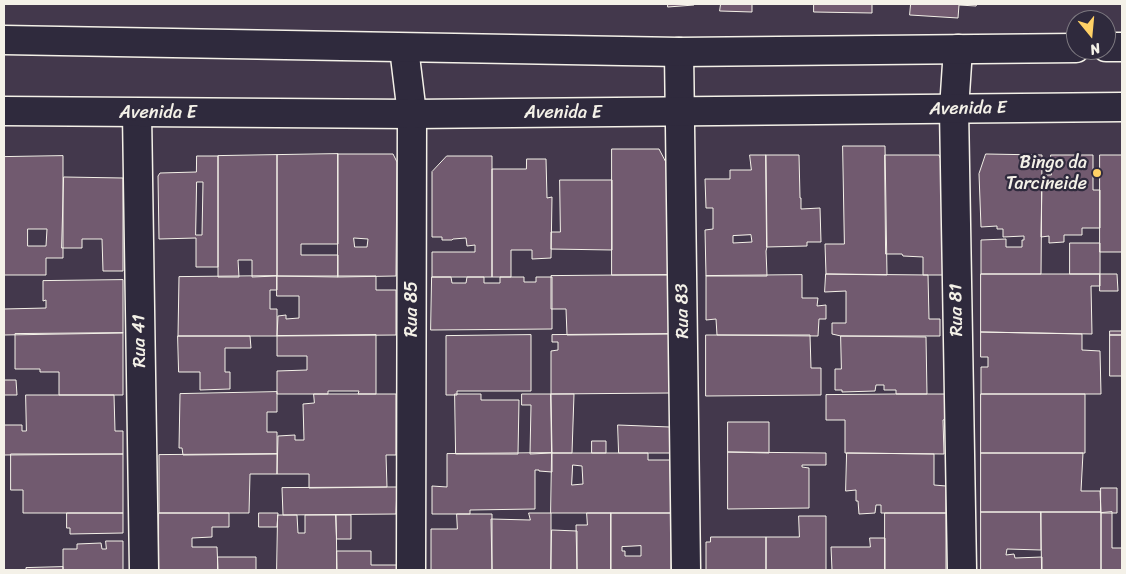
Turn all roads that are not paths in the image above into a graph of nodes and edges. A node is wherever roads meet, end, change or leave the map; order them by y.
1 (4, 40) edge
2 (404, 48) junction
3 (1066, 48) edge
4 (958, 49) junction
5 (679, 52) junction
6 (1122, 107) edge
7 (954, 109) junction
8 (4, 111) edge
9 (680, 112) junction
10 (137, 113) junction
11 (412, 114) junction
12 (144, 570) edge
13 (411, 570) edge
14 (686, 570) edge
15 (962, 570) edge

1 - 2 street
2 - 5 street
2 - 11 street, Rua 85
3 - 4 street
4 - 5 street
4 - 7 street, Rua 81
5 - 9 street, Rua 83
6 - 7 street, Avenida E
7 - 9 street, Avenida E
7 - 15 street, Rua 81
8 - 10 street, Avenida E
9 - 11 street, Avenida E
9 - 14 street, Rua 83
10 - 11 street, Avenida E
10 - 12 street, Rua 41
11 - 13 street, Rua 85

